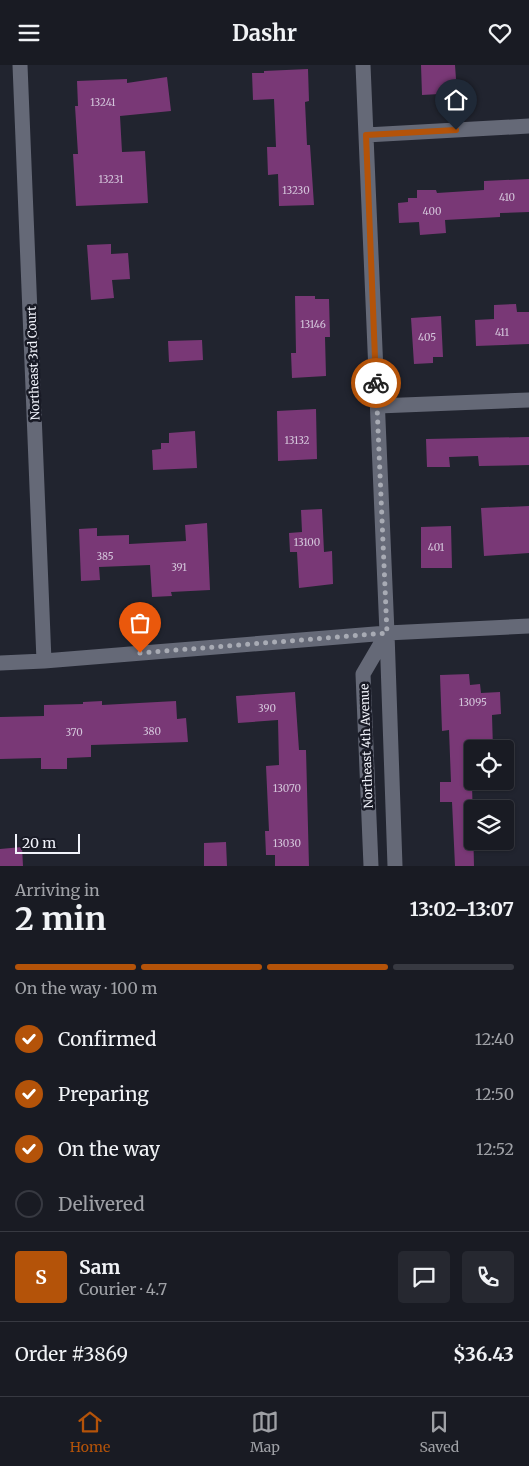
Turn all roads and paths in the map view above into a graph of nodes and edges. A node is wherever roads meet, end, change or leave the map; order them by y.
1 (20, 65) edge
2 (363, 65) edge
3 (529, 126) edge
4 (366, 135) junction
5 (529, 400) edge
6 (378, 406) junction
7 (529, 626) edge
8 (387, 633) junction
9 (44, 661) junction
10 (0, 663) edge
11 (371, 866) edge
12 (395, 866) edge

1 - 9 street, Northeast 3rd Court
2 - 4 street, Northeast 4th Avenue
3 - 4 street
4 - 6 street, Northeast 4th Avenue
5 - 6 street
6 - 8 street, Northeast 4th Avenue
7 - 8 street
8 - 9 street
8 - 11 street, Northeast 4th Avenue
8 - 12 street, Northeast 4th Avenue
9 - 10 street

